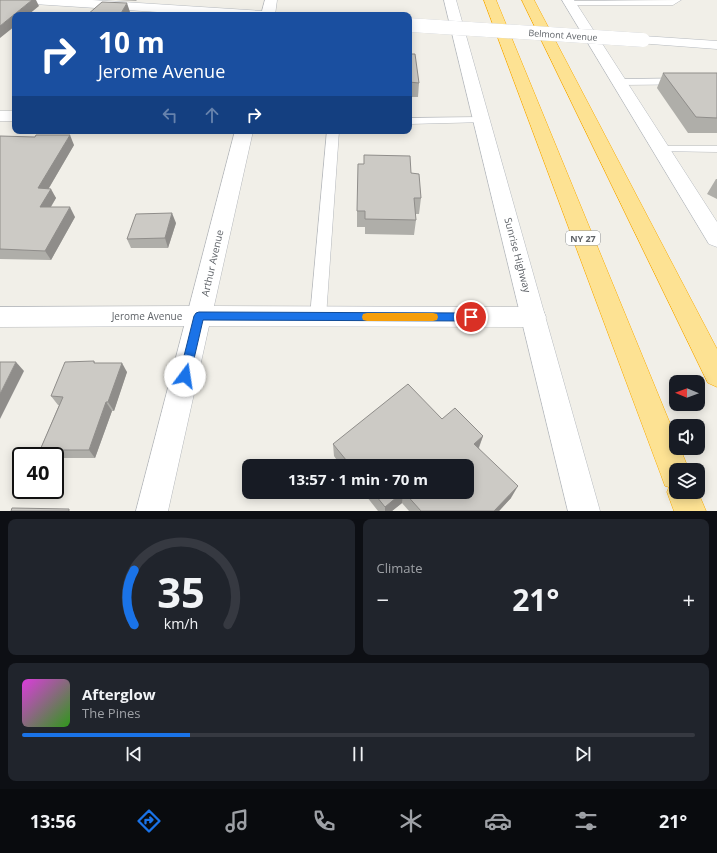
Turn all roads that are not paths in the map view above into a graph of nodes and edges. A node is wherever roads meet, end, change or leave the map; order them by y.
1 (34, 0) edge
2 (271, 0) edge
3 (450, 0) edge
4 (490, 0) edge
5 (528, 0) edge
6 (677, 0) edge
7 (80, 1) edge
8 (569, 2) edge
9 (224, 12) edge
10 (269, 12) edge
11 (412, 25) edge
12 (717, 45) edge
13 (717, 81) edge
14 (619, 82) junction
15 (0, 116) edge
16 (12, 116) edge
17 (482, 120) junction
18 (412, 121) edge
19 (243, 134) edge
20 (333, 134) edge
21 (660, 149) junction
22 (717, 149) edge
23 (717, 239) edge
24 (199, 316) junction
25 (0, 317) edge
26 (318, 317) junction
27 (534, 317) junction
28 (717, 375) edge
29 (671, 463) edge
30 (685, 499) edge
31 (152, 511) edge
32 (584, 511) edge
33 (690, 511) edge

1 - 7 main road
2 - 10 main road
3 - 17 main road, Sunrise Highway
4 - 29 highway, NY 27
5 - 28 highway
6 - 8 lane
7 - 9 main road
8 - 14 main road
11 - 12 main road, Belmont Avenue, bridge
13 - 14 lane
14 - 21 main road
15 - 16 main road
17 - 18 lane
17 - 27 main road, Sunrise Highway
19 - 24 main road, Arthur Avenue
20 - 26 lane
21 - 22 lane
21 - 23 main road
24 - 25 main road, Jerome Avenue
24 - 26 main road, Jerome Avenue
24 - 31 main road, Arthur Avenue
26 - 27 main road, Jerome Avenue
27 - 32 main road, Sunrise Highway
30 - 33 highway

